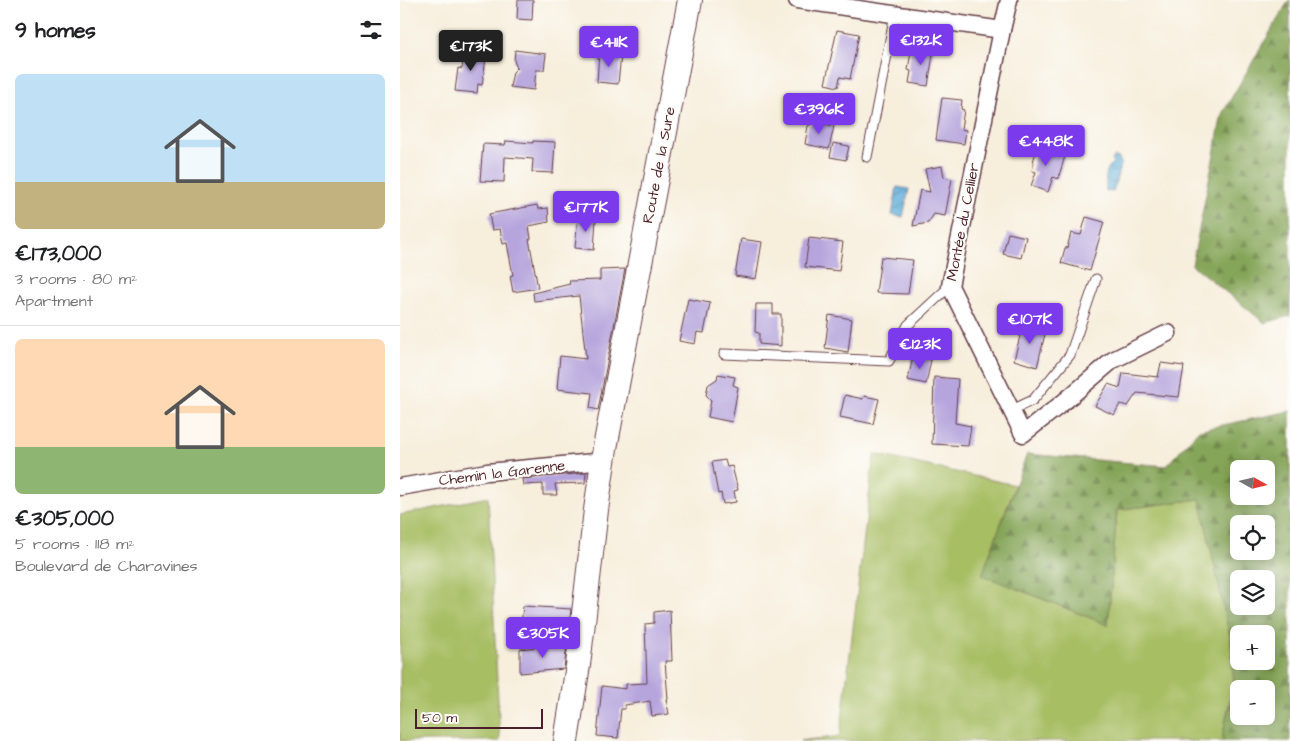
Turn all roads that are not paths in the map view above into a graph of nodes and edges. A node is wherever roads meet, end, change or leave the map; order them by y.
1 (690, 0) edge
2 (797, 0) edge
3 (1009, 0) edge
4 (895, 14) junction
5 (1002, 30) junction
6 (866, 157) dead end
7 (1096, 279) dead end
8 (950, 286) junction
9 (1168, 334) dead end
10 (724, 354) dead end
11 (1012, 410) junction
12 (604, 456) junction
13 (400, 487) edge
14 (566, 741) edge

1 - 12 main road, Route de la Sure
2 - 4 street
3 - 5 street, Montée du Cellier
4 - 5 street
4 - 6 lane
5 - 8 street, Montée du Cellier
7 - 11 lane
8 - 10 lane
8 - 11 street, Montée du Cellier
9 - 11 street, Montée du Cellier
12 - 13 street, Chemin la Garenne
12 - 14 main road, Route de la Sure

